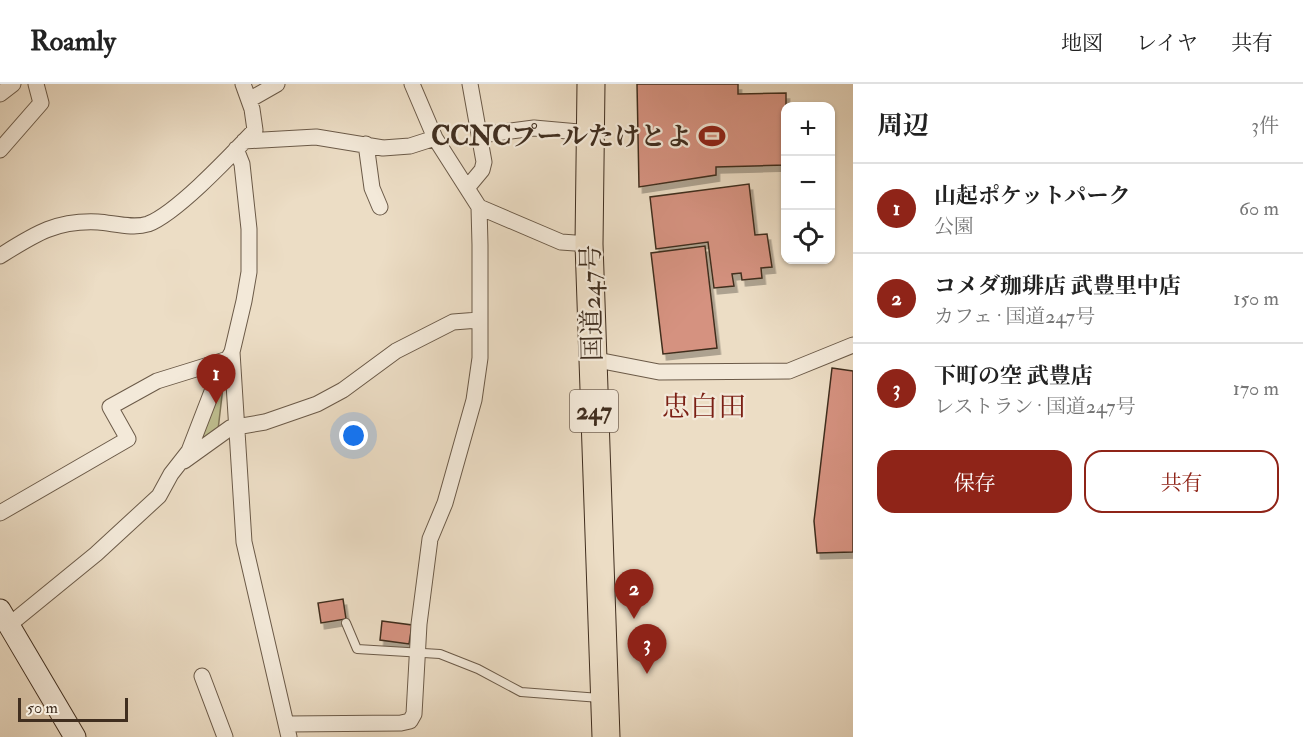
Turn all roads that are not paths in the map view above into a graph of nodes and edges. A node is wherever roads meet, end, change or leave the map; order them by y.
1 (13, 84) edge
2 (36, 84) edge
3 (243, 84) edge
4 (277, 84) edge
5 (412, 84) edge
6 (470, 84) edge
7 (591, 84) edge
8 (0, 93) edge
9 (249, 100) junction
10 (590, 133) junction
11 (481, 135) junction
12 (435, 138) junction
13 (366, 144) junction
14 (240, 145) junction
15 (0, 150) edge
16 (467, 188) junction
17 (380, 207) dead end
18 (479, 207) junction
19 (589, 244) junction
20 (0, 256) edge
21 (479, 320) junction
22 (853, 345) edge
23 (230, 356) junction
24 (592, 359) junction
25 (236, 427) junction
26 (178, 464) junction
27 (0, 513) edge
28 (3, 619) edge
29 (346, 623) dead end
30 (417, 653) junction
31 (202, 676) dead end
32 (604, 698) junction
33 (289, 731) edge
34 (69, 735) edge
35 (225, 737) edge
36 (606, 737) edge

1 - 8 street
2 - 15 street
3 - 9 street
4 - 9 street
5 - 12 street
6 - 11 street
7 - 10 highway, 国道247号 / 247
9 - 14 street
10 - 11 street
10 - 19 highway, 国道247号 / 247
11 - 16 street
12 - 13 street
12 - 16 street
13 - 14 street
13 - 17 street
14 - 20 street
14 - 23 street
16 - 18 street
18 - 19 street
18 - 21 street
19 - 24 highway, 国道247号 / 247
21 - 25 street
21 - 30 street
22 - 24 street
23 - 25 street
23 - 26 street
23 - 27 street
24 - 32 highway, 国道247号 / 247
25 - 26 street
25 - 33 street
26 - 28 street
28 - 34 street
29 - 30 lane
30 - 32 lane
30 - 33 street
31 - 35 street
32 - 36 highway, 国道247号 / 247

